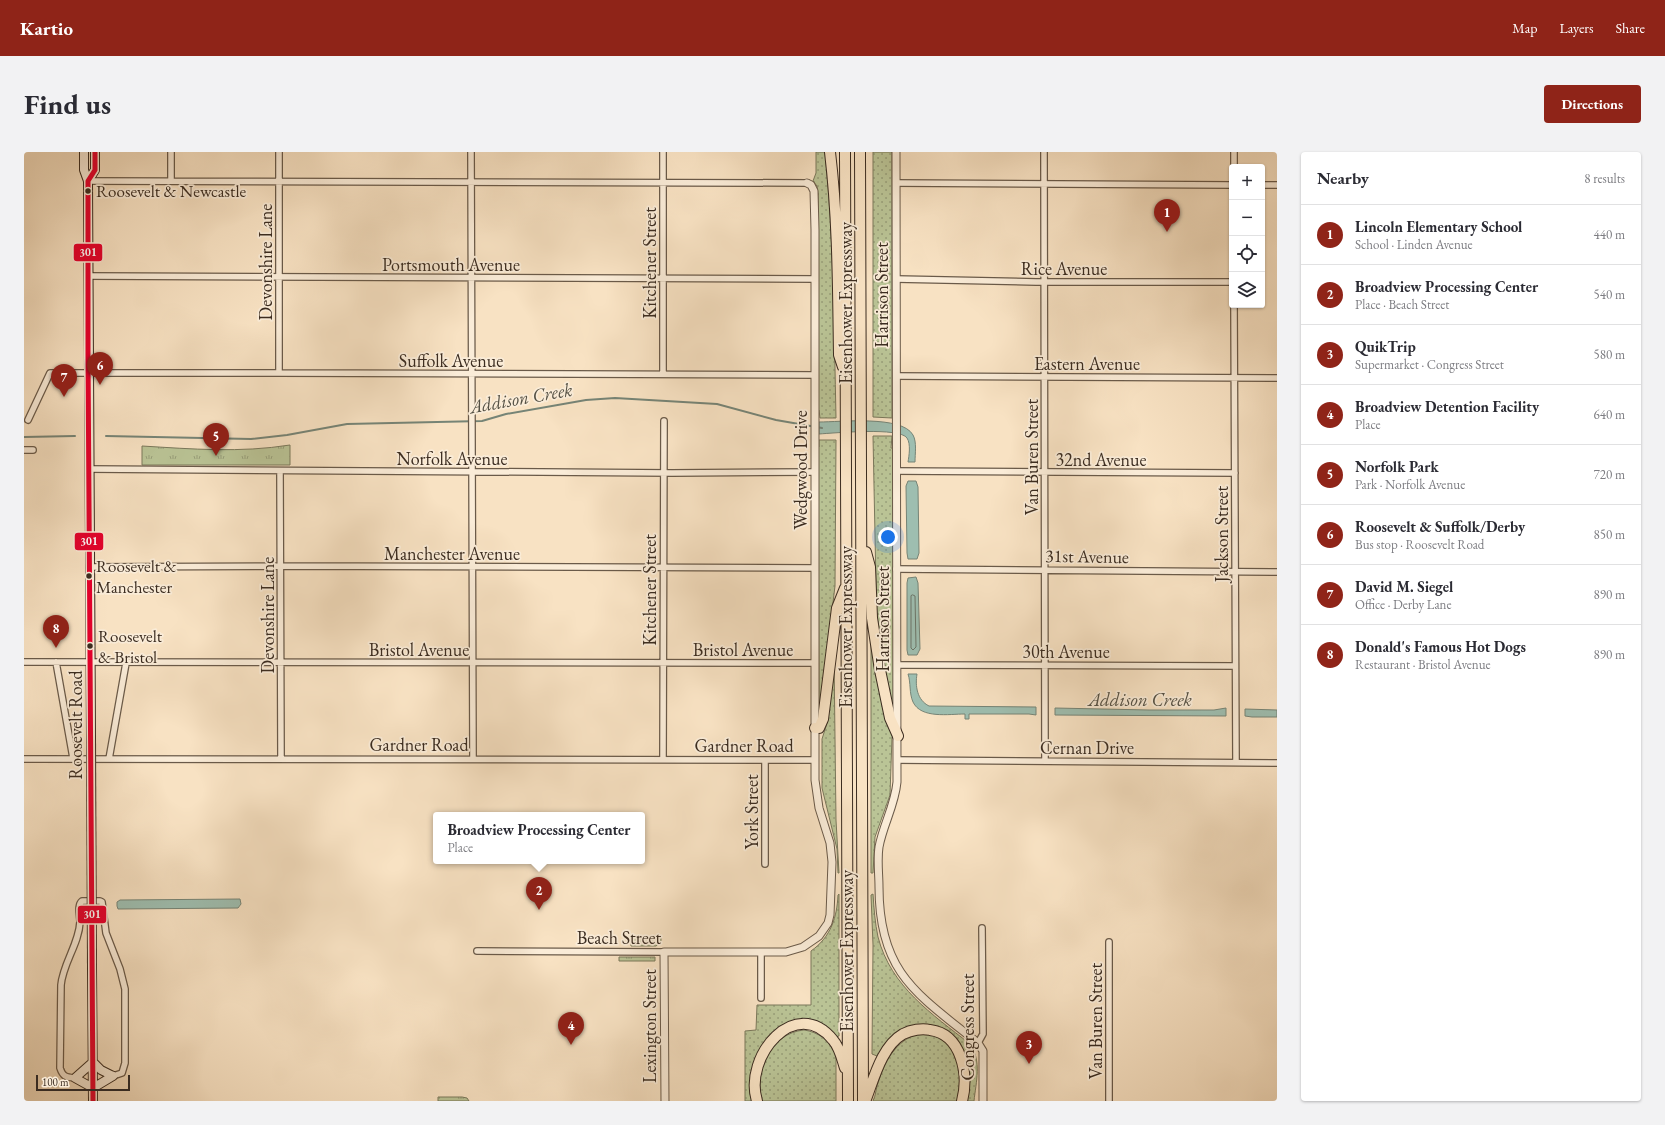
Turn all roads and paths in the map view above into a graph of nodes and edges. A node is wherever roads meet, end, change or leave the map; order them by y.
1 (84, 152) edge
2 (94, 152) edge
3 (171, 152) edge
4 (279, 152) edge
5 (471, 152) edge
6 (663, 152) edge
7 (830, 152) edge
8 (845, 152) edge
9 (860, 152) edge
10 (896, 152) edge
11 (1044, 152) edge
12 (1234, 152) edge
13 (1234, 164) edge
14 (88, 181) junction
15 (171, 181) junction
16 (279, 182) junction
17 (471, 182) junction
18 (663, 183) junction
19 (807, 183) joint
20 (896, 183) junction
21 (1044, 184) junction
22 (1229, 185) edge
23 (1265, 185) edge
24 (1277, 185) edge
25 (88, 276) junction
26 (279, 277) junction
27 (471, 278) junction
28 (663, 279) junction
29 (896, 279) junction
30 (814, 280) junction
31 (1044, 282) junction
32 (1229, 282) edge
33 (1234, 308) edge
34 (279, 373) junction
35 (88, 374) junction
36 (471, 374) junction
37 (663, 374) junction
38 (846, 375) junction
39 (814, 376) junction
40 (896, 376) junction
41 (1045, 376) junction
42 (1235, 378) junction
43 (1277, 378) edge
44 (28, 420) dead end
45 (664, 421) dead end
46 (24, 450) edge
47 (33, 450) dead end
48 (89, 469) junction
49 (280, 471) junction
50 (472, 472) junction
51 (814, 472) junction
52 (896, 472) junction
53 (663, 473) junction
54 (1046, 473) junction
55 (1235, 473) junction
56 (862, 538) junction
57 (280, 566) junction
58 (89, 567) junction
59 (472, 567) junction
60 (663, 568) junction
61 (815, 568) junction
62 (896, 569) junction
63 (1045, 570) junction
64 (1235, 572) junction
65 (1277, 572) edge
66 (847, 583) junction
67 (24, 662) edge
68 (56, 662) junction
69 (90, 663) junction
70 (126, 663) junction
71 (281, 663) junction
72 (472, 663) junction
73 (815, 663) junction
74 (663, 664) junction
75 (897, 665) junction
76 (1045, 665) junction
77 (1235, 666) junction
78 (815, 728) junction
79 (898, 736) junction
80 (24, 758) edge
81 (73, 758) junction
82 (109, 758) junction
83 (281, 758) junction
84 (473, 758) junction
85 (663, 758) junction
86 (765, 760) junction
87 (815, 760) junction
88 (897, 760) junction
89 (1045, 761) junction
90 (1236, 762) junction
91 (1277, 763) edge
92 (765, 864) dead end
93 (982, 928) dead end
94 (1109, 942) dead end
95 (477, 951) dead end
96 (664, 952) junction
97 (760, 952) junction
98 (761, 998) dead end
99 (978, 1043) junction
100 (93, 1062) junction
101 (848, 1075) junction
102 (113, 1076) junction
103 (75, 1078) junction
104 (93, 1088) junction
105 (93, 1101) edge
106 (664, 1101) edge
107 (757, 1101) edge
108 (848, 1101) edge
109 (864, 1101) edge
110 (962, 1101) edge
111 (983, 1101) edge
112 (1109, 1101) edge

1 - 14 main road, Roosevelt Road
2 - 14 main road, Roosevelt Road
3 - 15 street
4 - 16 street, Devonshire Lane
5 - 17 street
6 - 18 street, Kitchener Street
7 - 38 highway
8 - 38 highway, Eisenhower Expressway
9 - 56 highway, Eisenhower Expressway
10 - 20 street, Harrison Street
11 - 21 street, Van Buren Street
12 - 13 street
14 - 15 street
14 - 25 main road, Roosevelt Road
15 - 16 street
16 - 17 street
16 - 26 street, Devonshire Lane
17 - 18 street
17 - 27 street
18 - 19 street
18 - 28 street, Kitchener Street
19 - 30 street, Wedgwood Drive
20 - 21 street
20 - 29 street, Harrison Street
21 - 22 street
21 - 31 street, Van Buren Street
23 - 24 street
25 - 26 street, Portsmouth Avenue
25 - 35 main road, Roosevelt Road
26 - 27 street, Portsmouth Avenue
26 - 34 street, Devonshire Lane
27 - 28 street, Portsmouth Avenue
27 - 36 street
28 - 30 street, Portsmouth Avenue
28 - 37 street, Kitchener Street
29 - 31 street, Rice Avenue
29 - 40 street, Harrison Street
30 - 39 street, Wedgwood Drive
31 - 32 street, Rice Avenue
31 - 41 street, Van Buren Street
33 - 42 street, Jackson Street
34 - 35 street, Suffolk Avenue
34 - 36 street, Suffolk Avenue
35 - 44 street, Suffolk Avenue
35 - 48 main road, Roosevelt Road
36 - 37 street, Suffolk Avenue
36 - 50 street
37 - 39 street, Suffolk Avenue
38 - 66 highway, Eisenhower Expressway
39 - 51 street, Wedgwood Drive
40 - 41 street, Eastern Avenue
40 - 52 street, Harrison Street
41 - 42 street, Eastern Avenue
41 - 54 street, Van Buren Street
42 - 43 street, Eastern Avenue
42 - 55 street, Jackson Street
45 - 53 street, Kitchener Street
46 - 47 street
48 - 49 street, Norfolk Avenue
48 - 58 main road, Roosevelt Road
49 - 50 street, Norfolk Avenue
49 - 57 street, Devonshire Lane
50 - 53 street, Norfolk Avenue
50 - 59 street
51 - 53 street, Norfolk Avenue
51 - 61 street, Wedgwood Drive
52 - 54 street, 32nd Avenue
52 - 62 street, Harrison Street
53 - 60 street, Kitchener Street
54 - 55 street, 32nd Avenue
54 - 63 street, Van Buren Street
55 - 64 street, Jackson Street
56 - 79 highway
56 - 109 highway, Eisenhower Expressway
57 - 58 street, Manchester Avenue
57 - 59 street, Manchester Avenue
57 - 71 street, Devonshire Lane
58 - 69 main road, Roosevelt Road
59 - 60 street, Manchester Avenue
59 - 72 street
60 - 61 street, Manchester Avenue
60 - 74 street, Kitchener Street
61 - 73 street, Wedgwood Drive
62 - 63 street, 31st Avenue
62 - 75 street, Harrison Street
63 - 64 street, 31st Avenue
63 - 76 street, Van Buren Street
64 - 65 street, 31st Avenue
64 - 77 street, Jackson Street
66 - 78 highway
66 - 101 highway, Eisenhower Expressway
67 - 68 street, Bristol Avenue
68 - 69 street, Bristol Avenue
68 - 81 street
69 - 70 street, Bristol Avenue
69 - 100 main road, Roosevelt Road, bridge
70 - 71 street, Bristol Avenue
70 - 82 street
71 - 72 street, Bristol Avenue
71 - 83 street, Devonshire Lane
72 - 74 street, Bristol Avenue
72 - 84 street
73 - 74 street, Bristol Avenue
73 - 78 street, Wedgwood Drive
74 - 85 street, Kitchener Street
75 - 76 street, 30th Avenue
75 - 79 street, Harrison Street
76 - 77 street, 30th Avenue
76 - 89 street, Van Buren Street
77 - 90 street, Jackson Street
78 - 87 street, Wedgwood Drive
79 - 88 street, Harrison Street
80 - 81 street, Gardner Road
81 - 82 street, Gardner Road
82 - 83 street, Gardner Road
83 - 84 street, Gardner Road
84 - 85 street, Gardner Road
85 - 86 street, Gardner Road
86 - 87 street, Gardner Road
86 - 92 street, York Street
87 - 97 street, Beach Street
88 - 89 street, Cernan Drive
88 - 99 street, Harrison Street
89 - 90 street, Cernan Drive
90 - 91 street, Cernan Drive
93 - 99 street, Congress Street
94 - 112 street, Van Buren Street
95 - 96 street, Beach Street
96 - 97 street, Beach Street
96 - 106 street, Lexington Street
97 - 98 street
99 - 111 street, Congress Street
100 - 102 main road
100 - 103 main road
100 - 104 main road, Roosevelt Road
101 - 107 highway
101 - 108 highway, Eisenhower Expressway
102 - 103 street
102 - 104 main road
103 - 104 main road
104 - 105 main road, Roosevelt Road
109 - 110 highway

